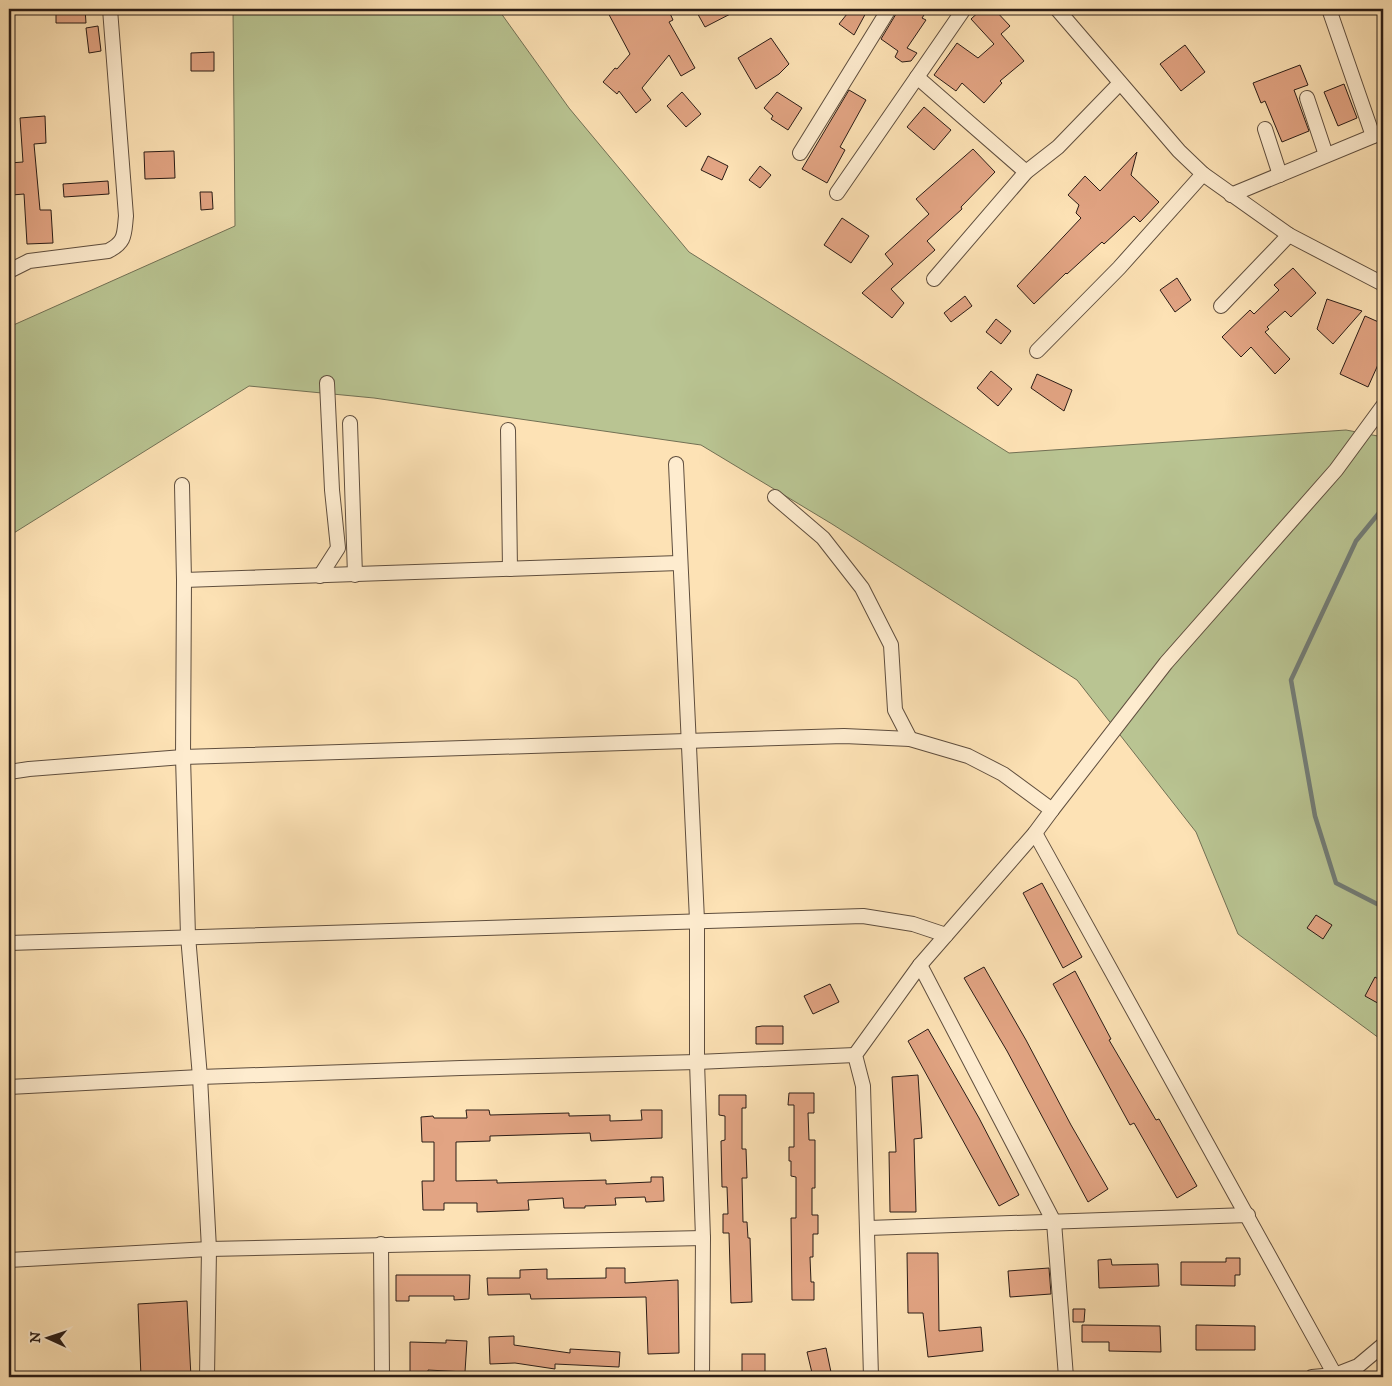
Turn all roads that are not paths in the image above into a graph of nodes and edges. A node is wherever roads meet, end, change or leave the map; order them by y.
1 (110, 9) edge
2 (889, 9) edge
3 (964, 9) edge
4 (1057, 9) edge
5 (1329, 9) edge
6 (917, 78) junction
7 (1120, 82) junction
8 (1307, 98) dead end
9 (1265, 130) dead end
10 (1378, 134) edge
11 (800, 153) dead end
12 (1326, 155) junction
13 (1026, 172) junction
14 (1203, 174) junction
15 (1280, 175) junction
16 (837, 193) dead end
17 (1231, 195) junction
18 (1288, 235) junction
19 (9, 271) edge
20 (934, 280) dead end
21 (1383, 284) edge
22 (1220, 306) dead end
23 (1037, 351) dead end
24 (327, 382) dead end
25 (1383, 406) edge
26 (350, 423) dead end
27 (508, 430) dead end
28 (676, 464) dead end
29 (182, 485) dead end
30 (775, 497) dead end
31 (679, 562) junction
32 (510, 569) junction
33 (355, 575) junction
34 (320, 576) junction
35 (184, 580) junction
36 (910, 739) junction
37 (690, 741) junction
38 (183, 757) junction
39 (9, 772) edge
40 (1052, 810) junction
41 (1035, 833) junction
42 (697, 920) junction
43 (188, 936) junction
44 (946, 936) junction
45 (9, 943) edge
46 (920, 965) junction
47 (855, 1055) junction
48 (697, 1062) junction
49 (200, 1077) junction
50 (9, 1087) edge
51 (1248, 1215) junction
52 (1054, 1222) junction
53 (868, 1228) junction
54 (703, 1238) junction
55 (381, 1244) junction
56 (209, 1249) junction
57 (9, 1260) edge
58 (1383, 1345) edge
59 (1335, 1375) junction
60 (207, 1377) edge
61 (382, 1377) edge
62 (702, 1377) edge
63 (871, 1377) edge
64 (1066, 1377) edge
65 (1312, 1377) edge

1 - 19 street
2 - 11 street
3 - 6 street
4 - 7 street
5 - 10 street
6 - 13 street
6 - 16 street
7 - 13 street
7 - 14 street
8 - 12 street
9 - 15 street
10 - 12 street
12 - 15 street
13 - 20 street
14 - 17 street
14 - 23 street
15 - 17 street
17 - 18 street
18 - 21 street
18 - 22 street
24 - 34 street
25 - 40 street
26 - 33 street
27 - 32 street
28 - 31 street
29 - 35 street
30 - 36 street
31 - 32 street
31 - 37 street
32 - 33 street
33 - 34 street
34 - 35 street
35 - 38 street
36 - 37 street
36 - 40 street
37 - 38 street
37 - 42 street
38 - 39 street
38 - 43 street
40 - 41 street
41 - 44 street
41 - 51 street
42 - 43 street
42 - 44 street
42 - 48 street
43 - 45 street
43 - 49 street
44 - 46 street
46 - 47 street
46 - 52 street
47 - 48 street
47 - 53 street
48 - 49 street
48 - 54 street
49 - 50 street
49 - 56 street
51 - 52 street
51 - 59 street
52 - 53 street
52 - 64 street
53 - 63 street
54 - 55 street
54 - 62 street
55 - 56 street
55 - 61 street
56 - 57 street
56 - 60 street
58 - 59 street
59 - 65 street

